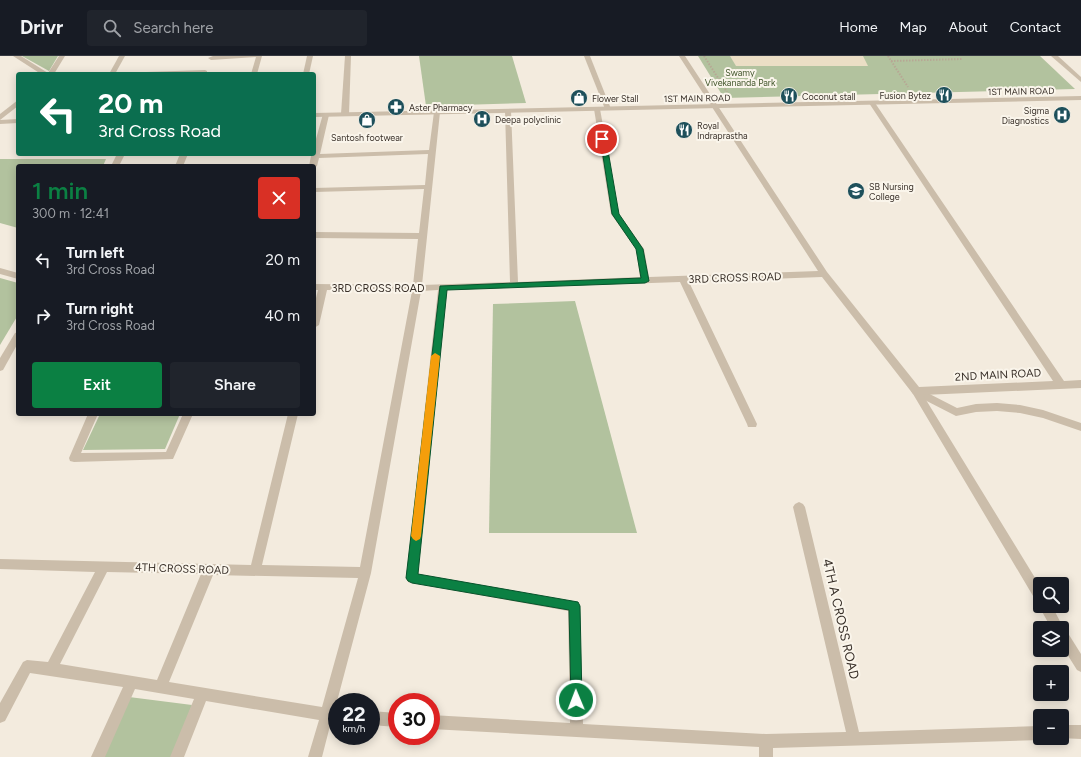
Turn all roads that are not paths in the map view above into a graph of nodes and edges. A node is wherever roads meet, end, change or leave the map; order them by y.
1 (16, 56) edge
2 (62, 56) edge
3 (122, 56) edge
4 (253, 56) edge
5 (258, 56) edge
6 (310, 56) edge
7 (348, 56) edge
8 (587, 56) edge
9 (682, 56) edge
10 (1054, 56) edge
11 (211, 57) edge
12 (43, 72) edge
13 (52, 72) edge
14 (113, 72) edge
15 (205, 72) edge
16 (254, 72) edge
17 (306, 72) edge
18 (1081, 80) edge
19 (1081, 98) edge
20 (872, 103) junction
21 (16, 104) edge
22 (714, 106) junction
23 (597, 109) junction
24 (608, 109) junction
25 (508, 111) junction
26 (436, 112) junction
27 (345, 114) junction
28 (316, 115) edge
29 (326, 115) junction
30 (0, 118) edge
31 (16, 121) edge
32 (0, 122) edge
33 (316, 152) edge
34 (432, 152) junction
35 (315, 156) edge
36 (316, 156) edge
37 (313, 164) edge
38 (428, 187) junction
39 (316, 190) edge
40 (316, 235) edge
41 (423, 236) junction
42 (0, 271) edge
43 (824, 274) junction
44 (16, 275) edge
45 (683, 279) junction
46 (645, 281) junction
47 (514, 285) junction
48 (319, 287) edge
49 (417, 288) junction
50 (443, 288) junction
51 (316, 310) edge
52 (16, 339) edge
53 (0, 367) edge
54 (1061, 384) junction
55 (1081, 384) edge
56 (916, 391) junction
57 (92, 416) edge
58 (187, 416) edge
59 (293, 416) edge
60 (752, 424) dead end
61 (1081, 427) edge
62 (799, 507) dead end
63 (0, 564) edge
64 (104, 567) junction
65 (208, 569) junction
66 (255, 571) junction
67 (365, 573) junction
68 (1033, 585) edge
69 (1069, 646) edge
70 (1081, 666) edge
71 (52, 669) junction
72 (132, 682) junction
73 (160, 687) junction
74 (337, 693) edge
75 (202, 694) junction
76 (328, 714) edge
77 (0, 716) edge
78 (440, 723) edge
79 (328, 725) edge
80 (577, 731) junction
81 (1069, 732) edge
82 (1081, 732) edge
83 (1033, 733) edge
84 (854, 738) junction
85 (766, 741) junction
86 (98, 757) edge
87 (177, 757) edge
88 (315, 757) edge
89 (766, 757) edge

1 - 12 street
2 - 13 street
3 - 14 street
4 - 11 street
5 - 16 street
6 - 17 street
7 - 27 street
8 - 24 street
9 - 22 street
10 - 18 street
11 - 15 street
19 - 20 street, 1ST MAIN ROAD
20 - 22 street, 1ST MAIN ROAD
20 - 54 street
21 - 30 street
22 - 24 street, 1ST MAIN ROAD
22 - 43 street
23 - 24 street, 1ST MAIN ROAD
23 - 25 street, 1ST MAIN ROAD
23 - 46 street
25 - 26 street, 1ST MAIN ROAD
25 - 47 street
26 - 27 street, 1ST MAIN ROAD
26 - 34 street
27 - 29 street, 1ST MAIN ROAD
28 - 29 street, 1ST MAIN ROAD
29 - 33 street
31 - 32 street
34 - 36 street
34 - 38 street
35 - 37 street
38 - 39 street
38 - 41 street
40 - 41 street
41 - 49 street
42 - 44 street
43 - 45 street, 3RD CROSS ROAD
43 - 56 street
45 - 46 street, 3RD CROSS ROAD
45 - 60 street
46 - 47 street, 3RD CROSS ROAD
47 - 50 street, 3RD CROSS ROAD
48 - 49 street, 3RD CROSS ROAD
48 - 51 street
49 - 50 street, 3RD CROSS ROAD
49 - 67 street
50 - 80 street
52 - 53 street
54 - 55 street, 2ND MAIN ROAD
54 - 56 street, 2ND MAIN ROAD
56 - 61 street
56 - 68 street
57 - 58 street
59 - 66 street
62 - 84 street, 4TH A CROSS ROAD
63 - 64 street, 4TH CROSS ROAD
64 - 65 street, 4TH CROSS ROAD
64 - 71 street
65 - 66 street, 4TH CROSS ROAD
65 - 73 street
66 - 67 street, 4TH CROSS ROAD
67 - 74 street
69 - 70 street
71 - 72 street
71 - 77 street
72 - 73 street
72 - 86 street
73 - 75 street
75 - 76 street
75 - 87 street
78 - 80 street
79 - 88 street
80 - 85 street
81 - 82 street
83 - 84 street
84 - 85 street
85 - 89 street

